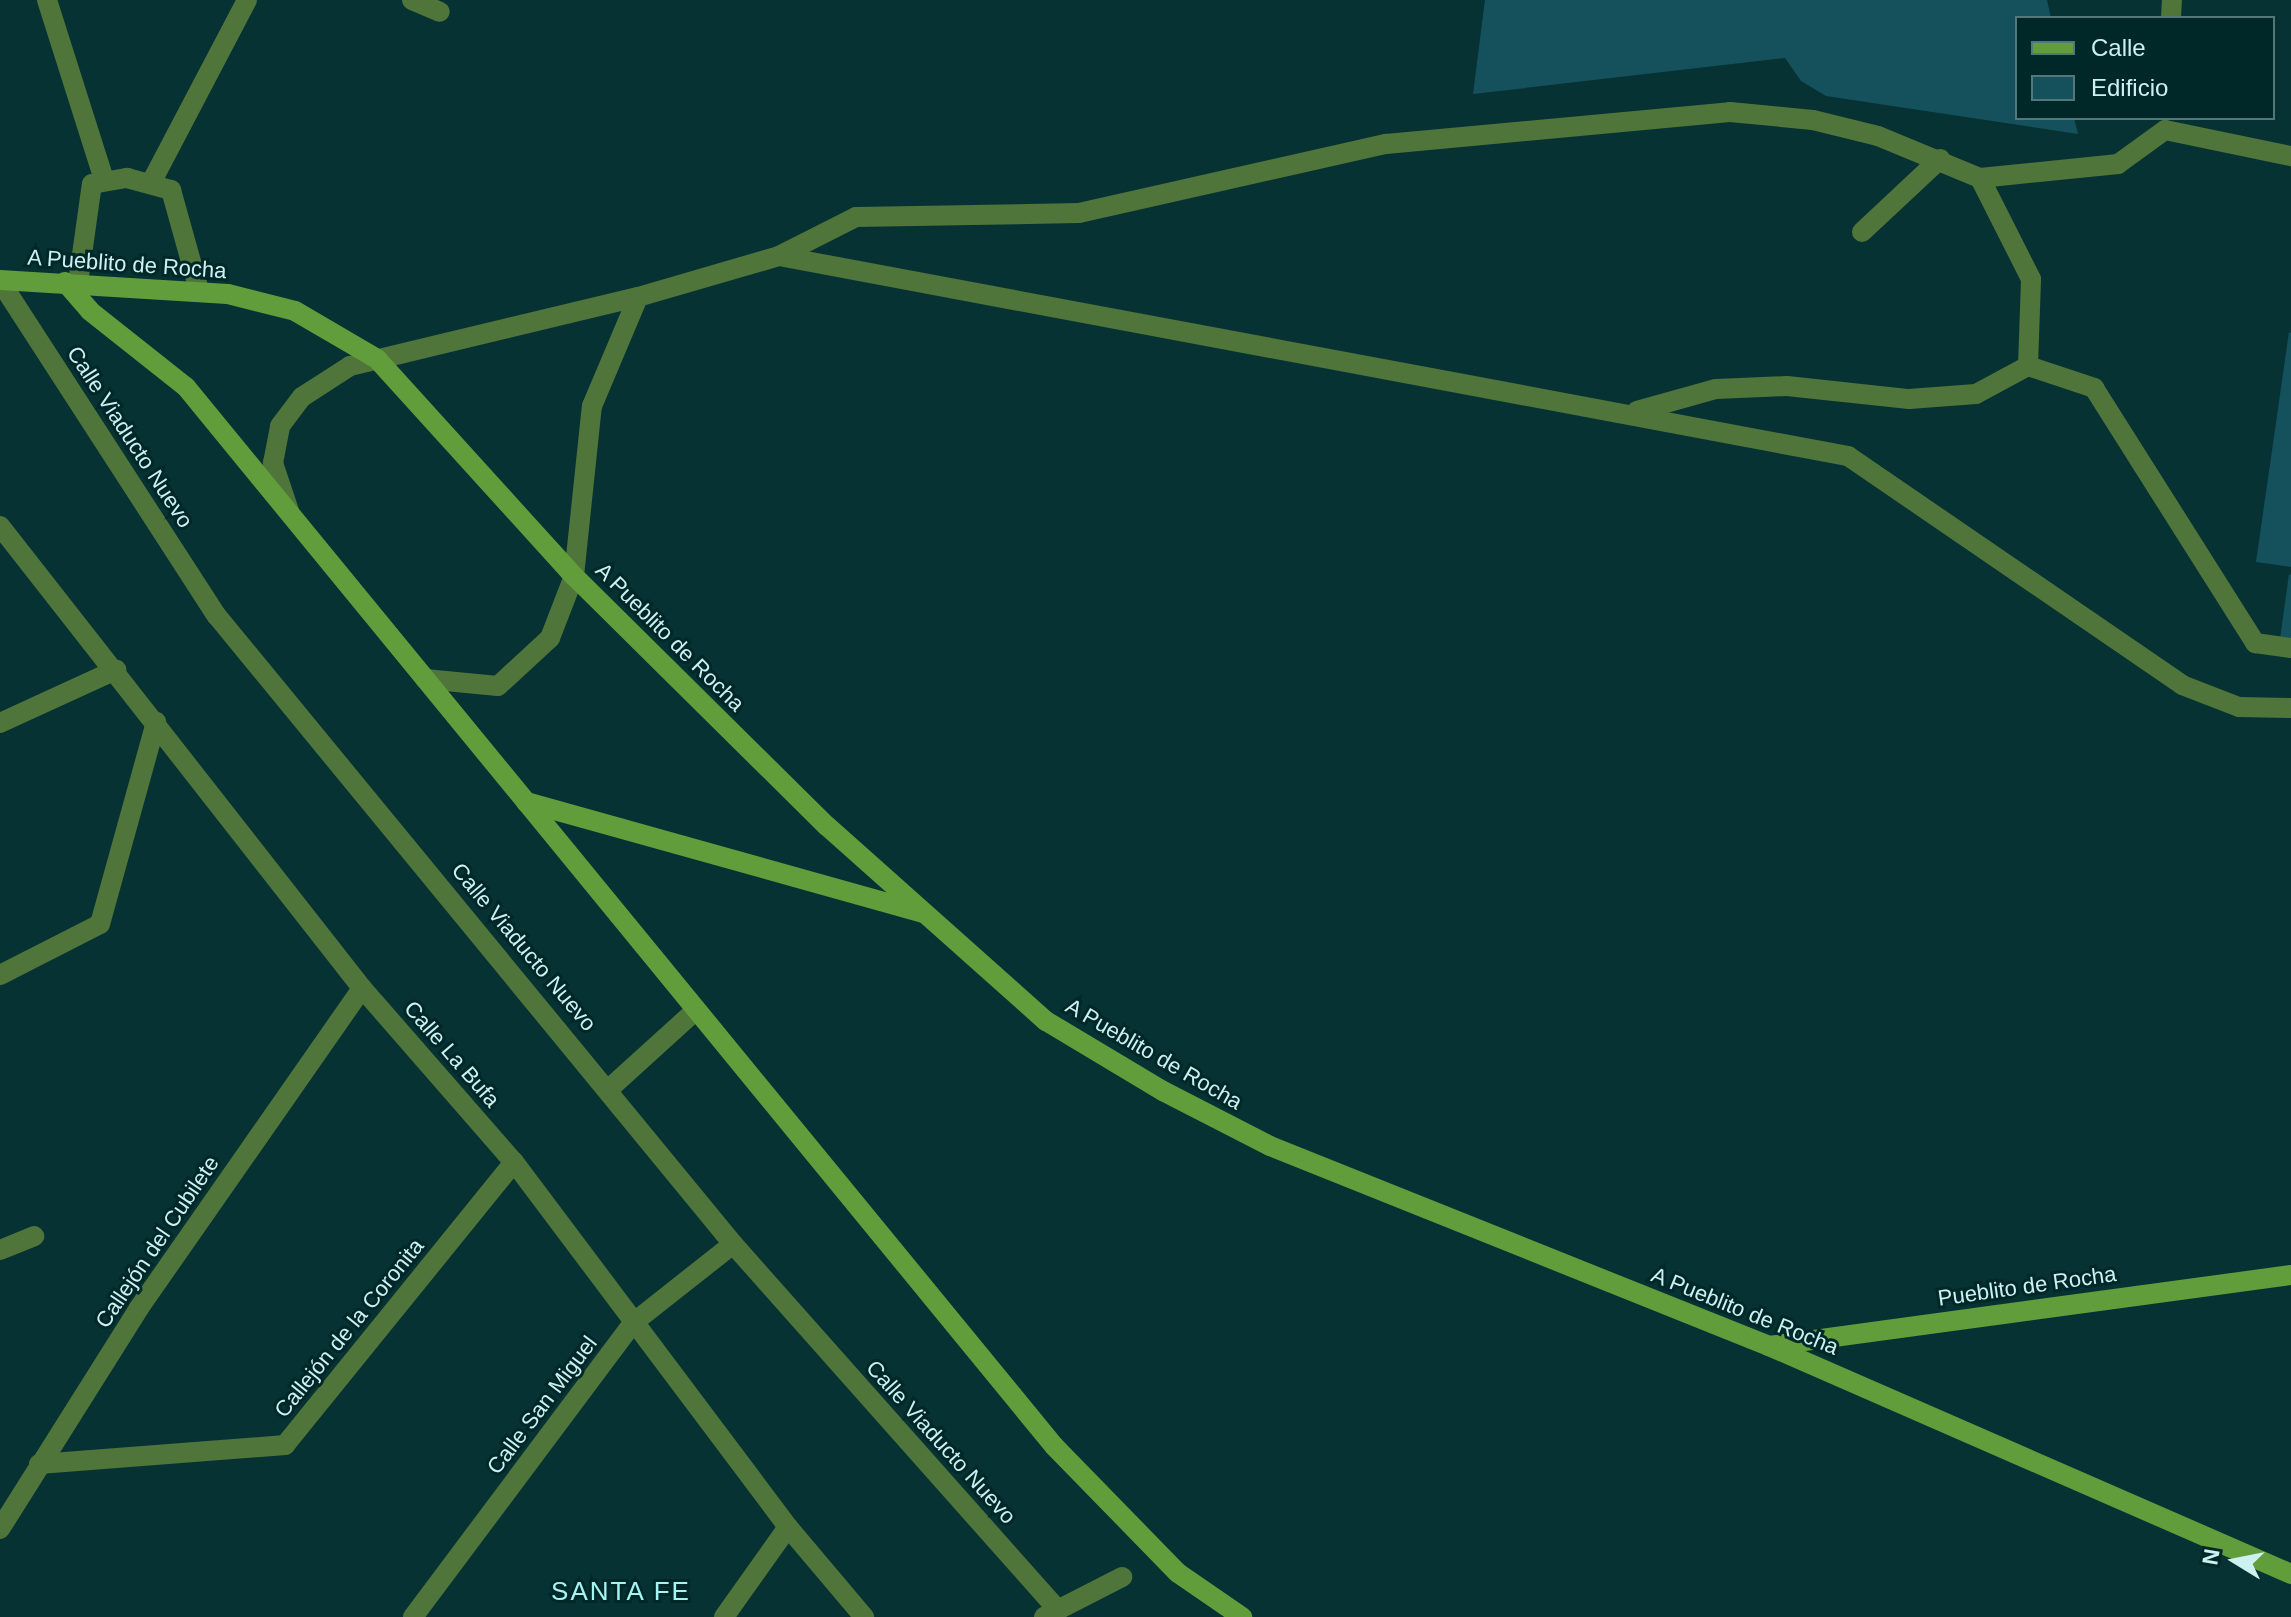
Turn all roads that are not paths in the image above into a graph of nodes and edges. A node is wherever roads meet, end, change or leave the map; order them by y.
1 (47, 0) edge
2 (247, 0) edge
3 (412, 0) edge
4 (440, 12) dead end
5 (2166, 124) edge
6 (2291, 156) edge
7 (1940, 159) junction
8 (103, 177) junction
9 (1980, 178) junction
10 (152, 181) junction
11 (1862, 232) dead end
12 (779, 256) junction
13 (0, 281) edge
14 (72, 282) junction
15 (199, 290) junction
16 (638, 297) junction
17 (377, 359) junction
18 (2028, 366) junction
19 (1633, 412) junction
20 (290, 515) junction
21 (0, 526) edge
22 (574, 576) junction
23 (2291, 648) edge
24 (116, 670) junction
25 (425, 679) junction
26 (2291, 708) edge
27 (156, 722) junction
28 (0, 723) edge
29 (526, 802) junction
30 (931, 915) junction
31 (0, 975) edge
32 (362, 988) junction
33 (696, 1010) junction
34 (610, 1088) junction
35 (514, 1162) junction
36 (34, 1236) dead end
37 (733, 1244) junction
38 (0, 1250) edge
39 (2291, 1275) edge
40 (633, 1323) junction
41 (1769, 1346) junction
42 (39, 1464) junction
43 (788, 1527) junction
44 (0, 1529) edge
45 (2291, 1574) edge
46 (1122, 1577) dead end
47 (1051, 1613) edge
48 (413, 1617) edge
49 (724, 1617) edge
50 (864, 1617) edge
51 (1242, 1617) edge

1 - 8 street
2 - 10 street
3 - 4 street
5 - 6 street
5 - 9 street
7 - 9 street
7 - 11 street
7 - 12 street
8 - 10 street
8 - 14 street
9 - 18 street
10 - 15 street
12 - 16 street
12 - 19 street
13 - 14 street, A Pueblito de Rocha
13 - 34 street, Calle Viaducto Nuevo
14 - 15 street, A Pueblito de Rocha
14 - 20 street
15 - 17 street, A Pueblito de Rocha
16 - 17 street
16 - 22 street
17 - 20 street
17 - 22 street, A Pueblito de Rocha
18 - 19 street
18 - 23 street
19 - 26 street
20 - 25 street
21 - 24 street, Calle La Bufa
22 - 25 street
22 - 30 street, A Pueblito de Rocha
24 - 27 street, Calle La Bufa
24 - 28 street
25 - 29 street
27 - 31 street
27 - 32 street, Calle La Bufa
29 - 30 street
29 - 33 street
30 - 41 street, A Pueblito de Rocha
32 - 35 street, Calle La Bufa
32 - 42 street, Callejón del Cubilete
33 - 34 street
33 - 51 street
34 - 37 street, Calle Viaducto Nuevo
35 - 40 street, Calle La Bufa
35 - 42 street, Callejón de la Coronita
36 - 38 street
37 - 40 street, Calle San Miguel
37 - 47 street, Calle Viaducto Nuevo
39 - 41 street, Pueblito de Rocha
40 - 43 street, Calle La Bufa
40 - 48 street, Calle San Miguel
41 - 45 street, A Pueblito de Rocha
42 - 44 street, Callejón del Cubilete
43 - 49 street
43 - 50 street, Calle La Bufa
46 - 47 street

